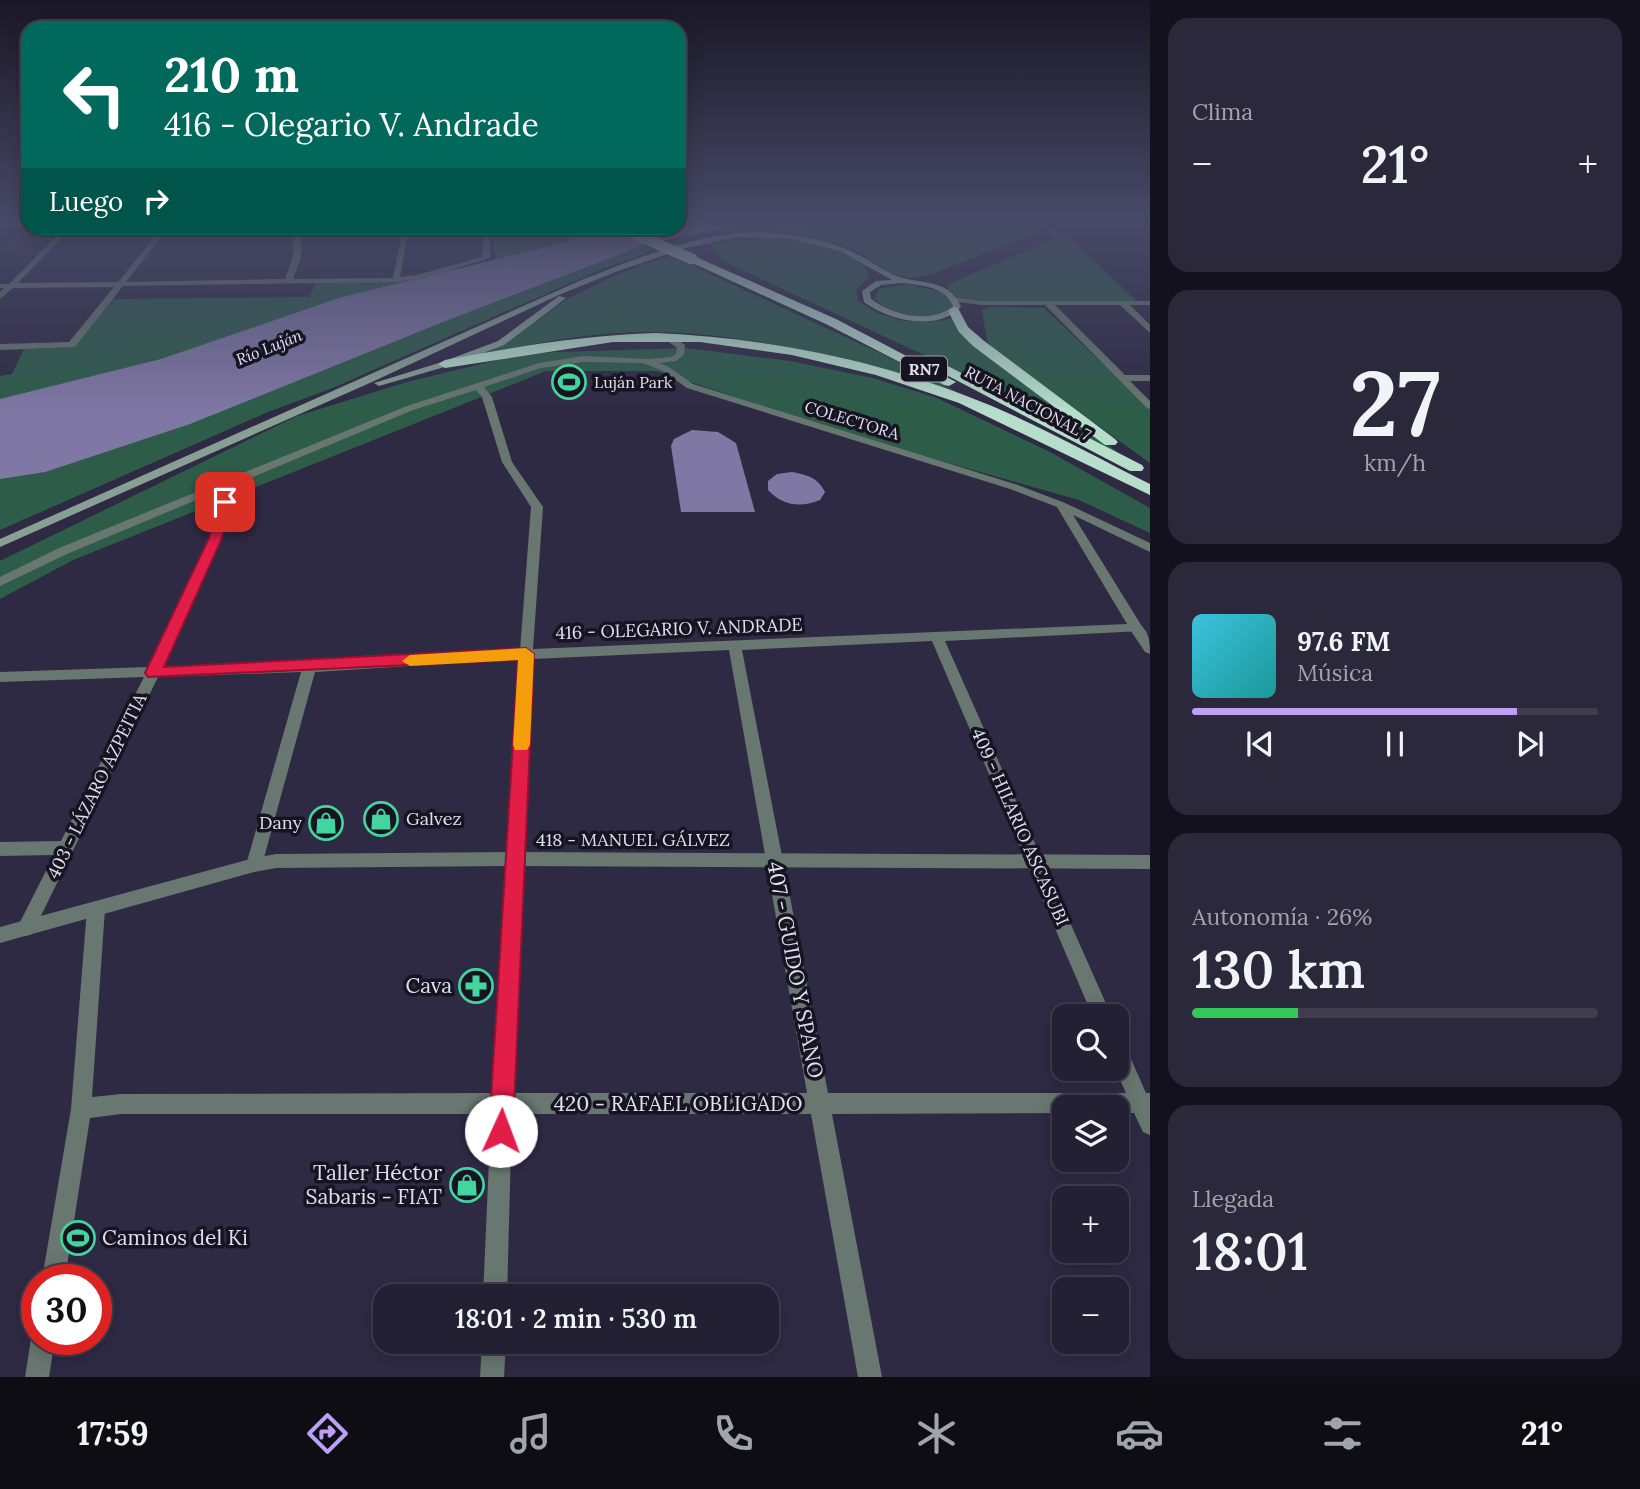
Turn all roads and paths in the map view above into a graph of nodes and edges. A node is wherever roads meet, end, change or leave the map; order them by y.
1 (13, 283) edge
2 (183, 283) edge
3 (575, 283) edge
4 (591, 283) edge
5 (752, 283) edge
6 (760, 283) edge
7 (871, 283) edge
8 (882, 283) edge
9 (916, 283) edge
10 (121, 284) junction
11 (0, 286) edge
12 (10, 286) junction
13 (870, 287) junction
14 (0, 297) edge
15 (1048, 303) junction
16 (1123, 303) junction
17 (1150, 303) edge
18 (955, 307) junction
19 (1150, 330) edge
20 (669, 338) junction
21 (0, 347) edge
22 (647, 361) junction
23 (445, 364) junction
24 (1122, 378) junction
25 (1150, 378) edge
26 (479, 387) junction
27 (1150, 406) edge
28 (304, 408) junction
29 (1150, 469) edge
30 (1150, 475) edge
31 (216, 489) junction
32 (1150, 489) edge
33 (1061, 505) junction
34 (0, 544) edge
35 (1150, 548) edge
36 (0, 582) edge
37 (1143, 628) edge
38 (937, 638) junction
39 (735, 647) junction
40 (1150, 649) edge
41 (526, 654) junction
42 (309, 667) junction
43 (153, 673) junction
44 (0, 677) edge
45 (66, 848) junction
46 (0, 849) edge
47 (515, 859) junction
48 (774, 860) junction
49 (1035, 862) junction
50 (1150, 862) edge
51 (254, 864) junction
52 (96, 909) junction
53 (26, 928) junction
54 (0, 935) edge
55 (1097, 1004) edge
56 (1129, 1073) edge
57 (1145, 1103) edge
58 (502, 1104) junction
59 (821, 1105) junction
60 (81, 1109) junction
61 (1150, 1125) edge
62 (55, 1264) edge
63 (495, 1284) edge
64 (493, 1354) edge
65 (40, 1355) edge
66 (37, 1377) edge
67 (492, 1377) edge
68 (870, 1377) edge

1 - 12 street
2 - 10 street
3 - 28 main road
4 - 23 main road
5 - 32 highway, RUTA NACIONAL 7 / RN7
6 - 30 highway, RUTA NACIONAL 7 / RN7
7 - 13 main road
8 - 13 main road
9 - 18 main road
10 - 12 street
10 - 21 street
11 - 12 street
12 - 14 street
13 - 18 main road
15 - 16 street
15 - 18 street
15 - 24 street
16 - 17 street
16 - 19 street
18 - 29 highway
20 - 22 street
20 - 23 highway
20 - 32 highway
22 - 26 street, COLECTORA
22 - 33 street, COLECTORA
23 - 28 main road
24 - 25 street
24 - 27 street
26 - 31 street, COLECTORA
26 - 41 street
28 - 34 main road
31 - 36 street, COLECTORA
31 - 43 street, 403 - LÁZARO AZPEITIA
33 - 35 street, COLECTORA
33 - 37 street
37 - 38 street, 416 - OLEGARIO V. ANDRADE
37 - 40 street
38 - 39 street, 416 - OLEGARIO V. ANDRADE
38 - 49 street, 409 - HILARIO ASCASUBI
39 - 41 street, 416 - OLEGARIO V. ANDRADE
39 - 48 street, 407 - GUIDO Y SPANO
41 - 42 street, 416 - OLEGARIO V. ANDRADE
41 - 47 street
42 - 43 street, 416 - OLEGARIO V. ANDRADE
42 - 51 street
43 - 44 street, 416 - OLEGARIO V. ANDRADE
43 - 45 street, 403 - LÁZARO AZPEITIA
45 - 46 street
45 - 53 street, 403 - LÁZARO AZPEITIA
47 - 48 street, 418 - MANUEL GÁLVEZ
47 - 51 street, 418 - MANUEL GÁLVEZ
47 - 58 street
48 - 49 street, 418 - MANUEL GÁLVEZ
48 - 59 street, 407 - GUIDO Y SPANO
49 - 50 street, 418 - MANUEL GÁLVEZ
49 - 55 street, 409 - HILARIO ASCASUBI
51 - 52 street, 418 - MANUEL GÁLVEZ
52 - 53 street, 418 - MANUEL GÁLVEZ
52 - 60 street
53 - 54 street, 418 - MANUEL GÁLVEZ
56 - 57 street
57 - 59 street, 420 - RAFAEL OBLIGADO
57 - 61 street
58 - 59 street, 420 - RAFAEL OBLIGADO
58 - 60 street, 420 - RAFAEL OBLIGADO
58 - 63 street
59 - 68 street, 407 - GUIDO Y SPANO
60 - 62 street
64 - 67 street
65 - 66 street

